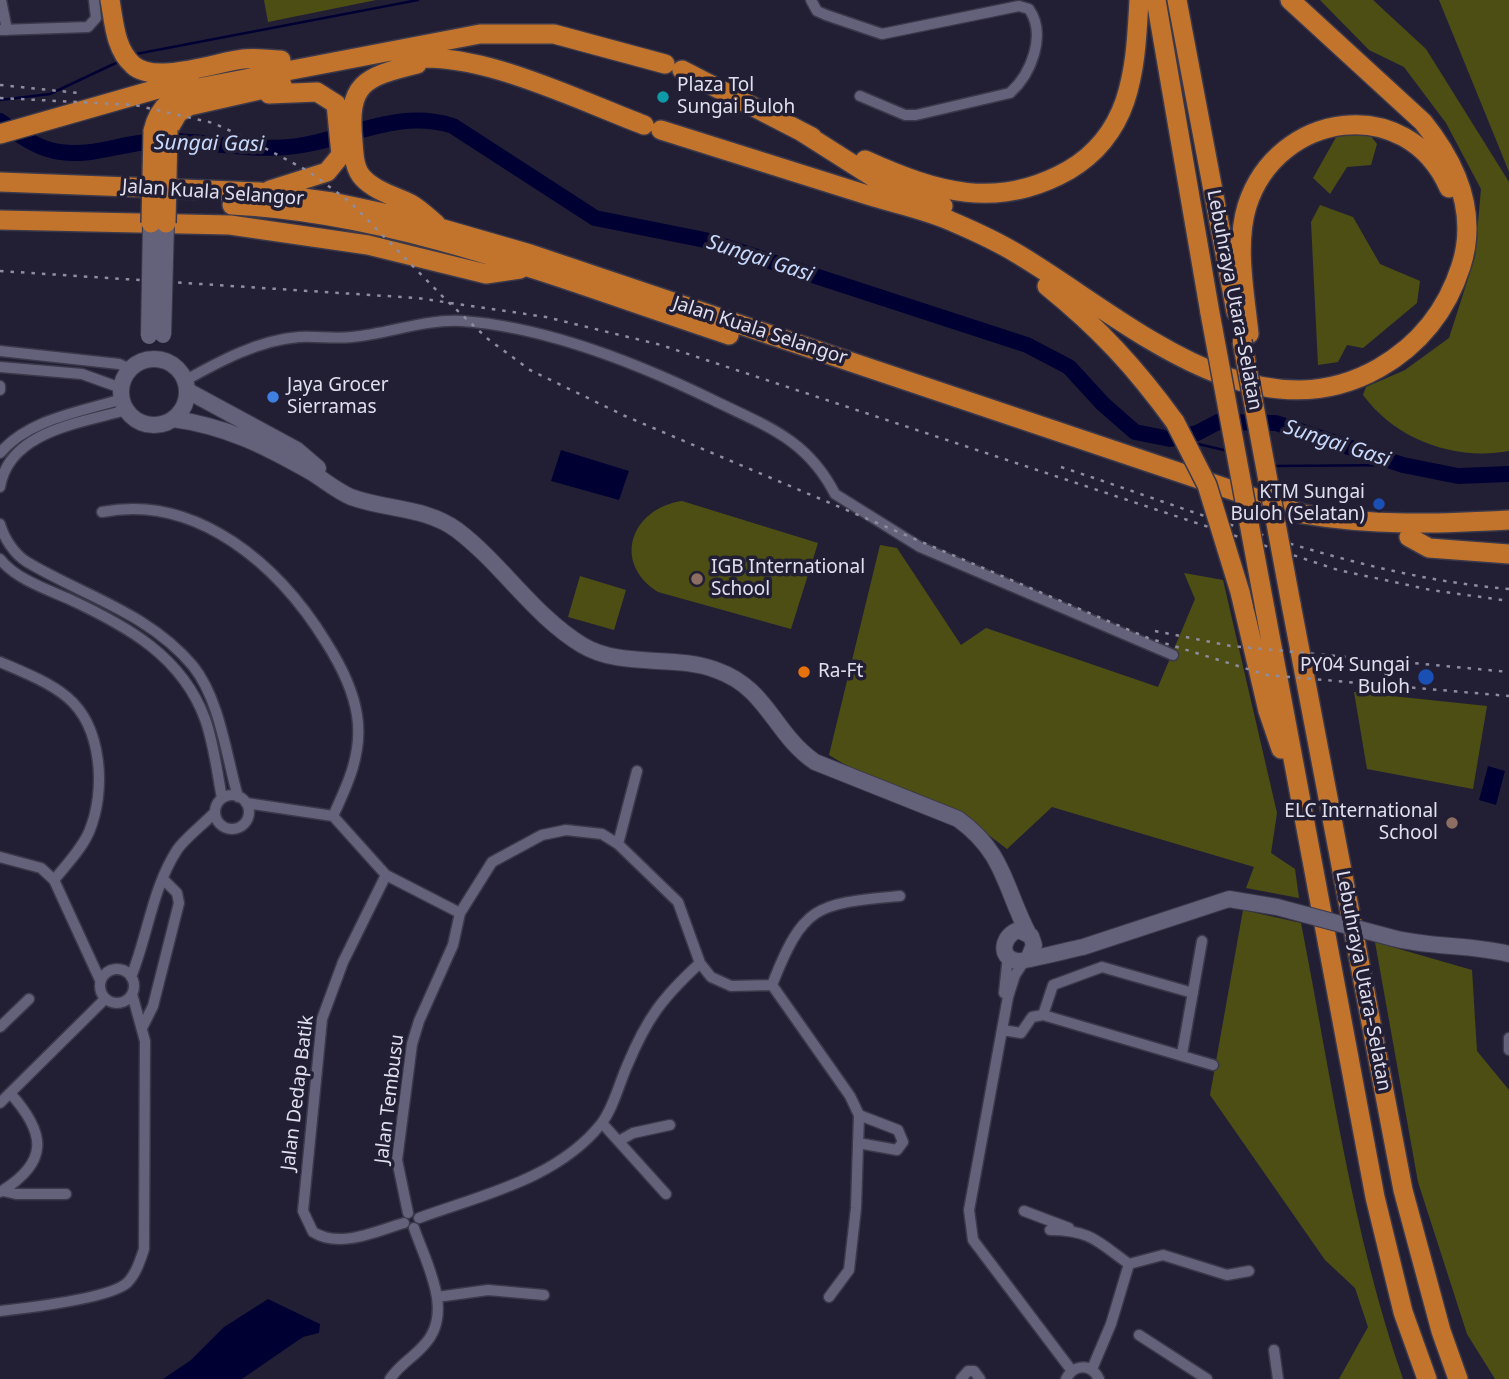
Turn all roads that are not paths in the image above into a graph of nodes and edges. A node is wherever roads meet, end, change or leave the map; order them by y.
1 (1, 0) edge
2 (94, 0) edge
3 (110, 0) edge
4 (811, 0) edge
5 (1139, 0) edge
6 (1156, 0) edge
7 (1177, 0) edge
8 (1290, 0) edge
9 (3, 30) edge
10 (480, 34) junction
11 (446, 57) junction
12 (281, 60) junction
13 (237, 96) junction
14 (860, 96) dead end
15 (345, 111) junction
16 (161, 130) junction
17 (802, 132) junction
18 (0, 134) edge
19 (347, 155) junction
20 (0, 172) edge
21 (0, 182) edge
22 (46, 183) junction
23 (259, 192) junction
24 (0, 195) edge
25 (899, 205) junction
26 (0, 220) edge
27 (159, 223) junction
28 (442, 228) junction
29 (525, 268) junction
30 (156, 335) junction
31 (1245, 337) junction
32 (0, 351) edge
33 (171, 363) junction
34 (136, 365) junction
35 (0, 367) edge
36 (187, 385) junction
37 (123, 399) junction
38 (173, 419) junction
39 (0, 453) edge
40 (328, 482) junction
41 (0, 487) edge
42 (102, 512) dead end
43 (1509, 520) edge
44 (0, 524) edge
45 (1509, 533) edge
46 (1409, 537) junction
47 (1509, 554) edge
48 (0, 559) edge
49 (1173, 655) dead end
50 (0, 662) edge
51 (637, 771) dead end
52 (1296, 777) junction
53 (222, 798) junction
54 (242, 800) junction
55 (274, 810) junction
56 (215, 812) junction
57 (333, 816) junction
58 (248, 818) junction
59 (226, 829) junction
60 (196, 834) junction
61 (618, 844) junction
62 (0, 857) edge
63 (386, 875) junction
64 (163, 879) junction
65 (54, 880) junction
66 (900, 897) dead end
67 (1013, 899) junction
68 (460, 913) junction
69 (1009, 934) junction
70 (1031, 937) junction
71 (1202, 942) dead end
72 (1060, 950) junction
73 (141, 954) junction
74 (1509, 954) edge
75 (88, 956) junction
76 (1008, 956) junction
77 (1027, 959) junction
78 (700, 963) junction
79 (114, 969) junction
80 (131, 977) junction
81 (100, 981) junction
82 (772, 985) junction
83 (1193, 993) junction
84 (132, 994) junction
85 (29, 999) dead end
86 (105, 999) junction
87 (119, 1003) junction
88 (1004, 1013) junction
89 (138, 1014) junction
90 (1043, 1015) junction
91 (143, 1026) junction
92 (0, 1027) edge
93 (1002, 1030) junction
94 (1509, 1038) edge
95 (1509, 1050) edge
96 (1182, 1054) junction
97 (1213, 1065) dead end
98 (10, 1093) junction
99 (0, 1103) edge
100 (859, 1115) junction
101 (602, 1123) junction
102 (670, 1125) dead end
103 (619, 1142) junction
104 (858, 1143) junction
105 (1, 1191) edge
106 (66, 1194) dead end
107 (666, 1194) dead end
108 (1024, 1211) dead end
109 (411, 1220) junction
110 (1050, 1230) dead end
111 (1075, 1230) junction
112 (1129, 1264) junction
113 (1249, 1271) dead end
114 (544, 1295) dead end
115 (437, 1297) junction
116 (829, 1297) dead end
117 (0, 1311) edge
118 (1139, 1335) dead end
119 (1275, 1350) dead end
120 (1092, 1369) junction
121 (1069, 1375) edge
122 (390, 1379) edge
123 (961, 1379) edge
124 (980, 1379) edge
125 (1099, 1379) edge
126 (1207, 1379) edge
127 (1278, 1379) edge
128 (1427, 1379) edge
129 (1458, 1379) edge

1 - 9 street
2 - 9 street
3 - 12 highway
4 - 14 street
5 - 17 highway
6 - 52 highway, Lebuhraya Utara–Selatan, bridge
7 - 31 highway, Lebuhraya Utara–Selatan
8 - 25 highway
10 - 12 highway
10 - 16 highway
10 - 17 highway
11 - 13 highway
11 - 15 highway
11 - 25 highway
12 - 18 highway
13 - 15 highway
13 - 16 highway
15 - 19 highway
16 - 27 highway, bridge
17 - 31 highway
19 - 23 highway
19 - 28 highway
20 - 22 highway
21 - 22 highway, Jalan Kuala Selangor
22 - 23 highway, Jalan Kuala Selangor
23 - 28 highway, Jalan Kuala Selangor
24 - 29 highway, Jalan Kuala Selangor
25 - 52 highway, bridge
26 - 27 highway
27 - 29 highway
27 - 30 street, bridge
28 - 43 highway, Jalan Kuala Selangor
29 - 46 highway, Jalan Kuala Selangor
30 - 33 street
30 - 34 street
31 - 129 highway, Lebuhraya Utara–Selatan, bridge
32 - 34 street
33 - 34 street
33 - 36 street
34 - 37 street
35 - 37 street
36 - 38 street
36 - 40 street
36 - 49 street
37 - 38 street
37 - 39 street
37 - 41 street
38 - 40 street
40 - 67 street
42 - 57 street
44 - 54 street
45 - 46 highway, Jalan Kuala Selangor
46 - 47 highway
48 - 53 street
50 - 65 street
51 - 61 street
52 - 128 highway, Lebuhraya Utara–Selatan
53 - 54 street
53 - 56 street
54 - 55 street
54 - 58 street
55 - 57 street
55 - 58 street
56 - 59 street
56 - 60 street
57 - 63 street
58 - 59 street
59 - 60 street
60 - 64 street
61 - 68 street, Jalan Tembusu
61 - 78 street
62 - 65 street
63 - 68 street
63 - 109 street, Jalan Dedap Batik
64 - 73 street
64 - 91 street
65 - 75 street
66 - 82 street
67 - 69 street
67 - 70 street
68 - 109 street, Jalan Tembusu
69 - 70 street
69 - 76 street
70 - 72 street
70 - 77 street
71 - 83 street
72 - 74 street, bridge
72 - 77 street
73 - 79 street
73 - 80 street
75 - 79 street
75 - 81 street
76 - 77 street
76 - 88 street
77 - 88 street
78 - 82 street
78 - 101 street, Jalan Dedap Batik
79 - 80 street
79 - 81 street
80 - 84 street
81 - 86 street
82 - 100 street
83 - 90 street
83 - 96 street
84 - 87 street
84 - 89 street
85 - 92 street
86 - 87 street
86 - 98 street
87 - 89 street
88 - 93 street
89 - 91 street
90 - 93 street
90 - 96 street
91 - 117 street
93 - 121 street
94 - 95 street
96 - 97 street
98 - 99 street
98 - 105 street
100 - 104 street
100 - 104 street
101 - 103 street
101 - 109 street, Jalan Dedap Batik
102 - 103 street
103 - 107 street
104 - 116 street
105 - 106 street
108 - 111 street
109 - 115 street, Jalan Tembusu
110 - 111 street
111 - 112 street
112 - 113 street
112 - 120 street
114 - 115 street
115 - 122 street
118 - 126 street
119 - 127 street
120 - 121 street
120 - 125 street
123 - 124 street

